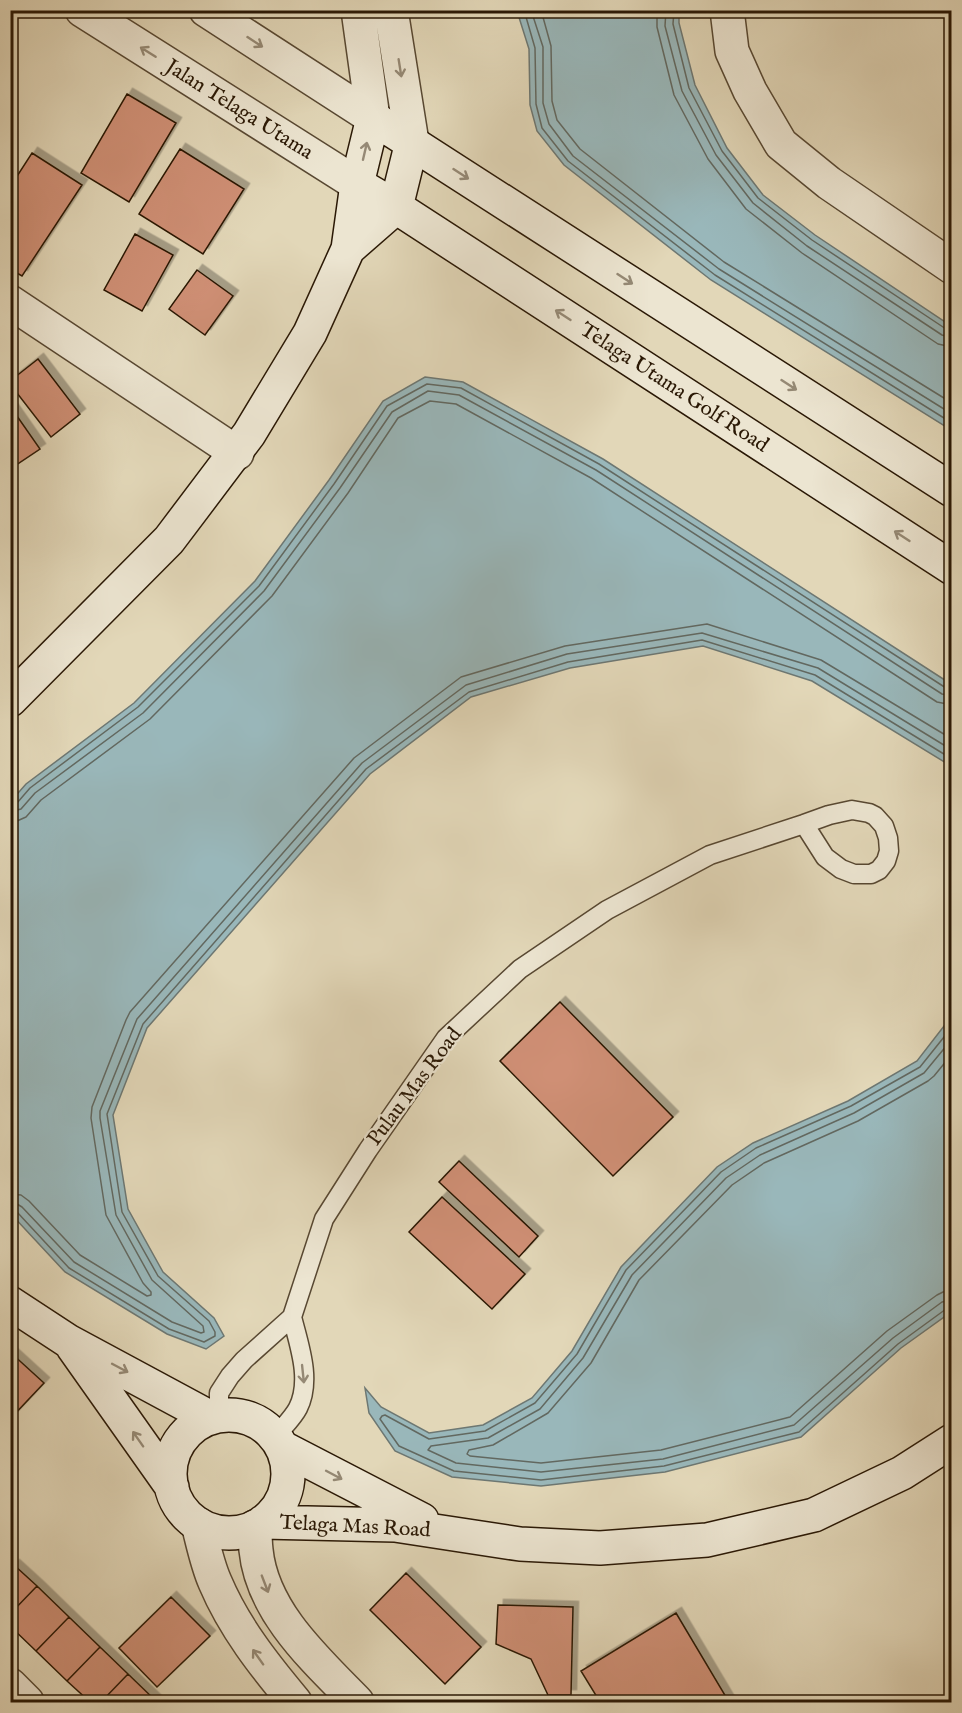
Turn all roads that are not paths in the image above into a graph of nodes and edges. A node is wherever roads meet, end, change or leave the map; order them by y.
1 (82, 10) edge
2 (206, 10) edge
3 (358, 10) edge
4 (391, 10) edge
5 (727, 10) edge
6 (373, 117) junction
7 (412, 142) junction
8 (357, 184) junction
9 (396, 207) junction
10 (348, 249) junction
11 (951, 267) edge
12 (18, 318) edge
13 (237, 453) junction
14 (951, 490) edge
15 (951, 568) edge
16 (11, 700) edge
17 (804, 825) junction
18 (10, 1303) edge
19 (292, 1317) junction
20 (68, 1341) junction
21 (215, 1417) junction
22 (951, 1441) edge
23 (279, 1442) junction
24 (172, 1487) junction
25 (198, 1524) junction
26 (259, 1524) junction
27 (446, 1532) junction
28 (10, 1685) edge
29 (346, 1699) edge
30 (27, 1702) edge
31 (295, 1702) edge

8 -> 1 main road, Jalan Telaga Utama
2 -> 6 main road
3 - 6 main road
4 -> 7 main road
5 - 11 main road
6 - 7 main road
8 -> 6 main road
7 - 9 main road
7 -> 14 main road
8 - 9 main road, Jalan Telaga Utama
8 - 10 main road
9 - 10 main road
15 -> 9 main road, Telaga Utama Golf Road
10 - 13 main road
12 - 13 main road
13 - 16 main road
17 - 17 lane, Pulau Mas Road
17 - 19 lane, Pulau Mas Road
18 - 20 main road
19 - 21 lane
19 -> 23 lane
20 -> 21 main road
24 -> 20 main road
21 - 23 main road
21 - 24 main road
22 - 27 main road, Telaga Mas Road
23 - 26 main road
23 -> 27 main road, Telaga Mas Road
24 - 25 main road
25 - 26 main road
31 -> 25 main road
26 - 27 main road, Telaga Mas Road
26 -> 29 main road
28 - 30 main road

